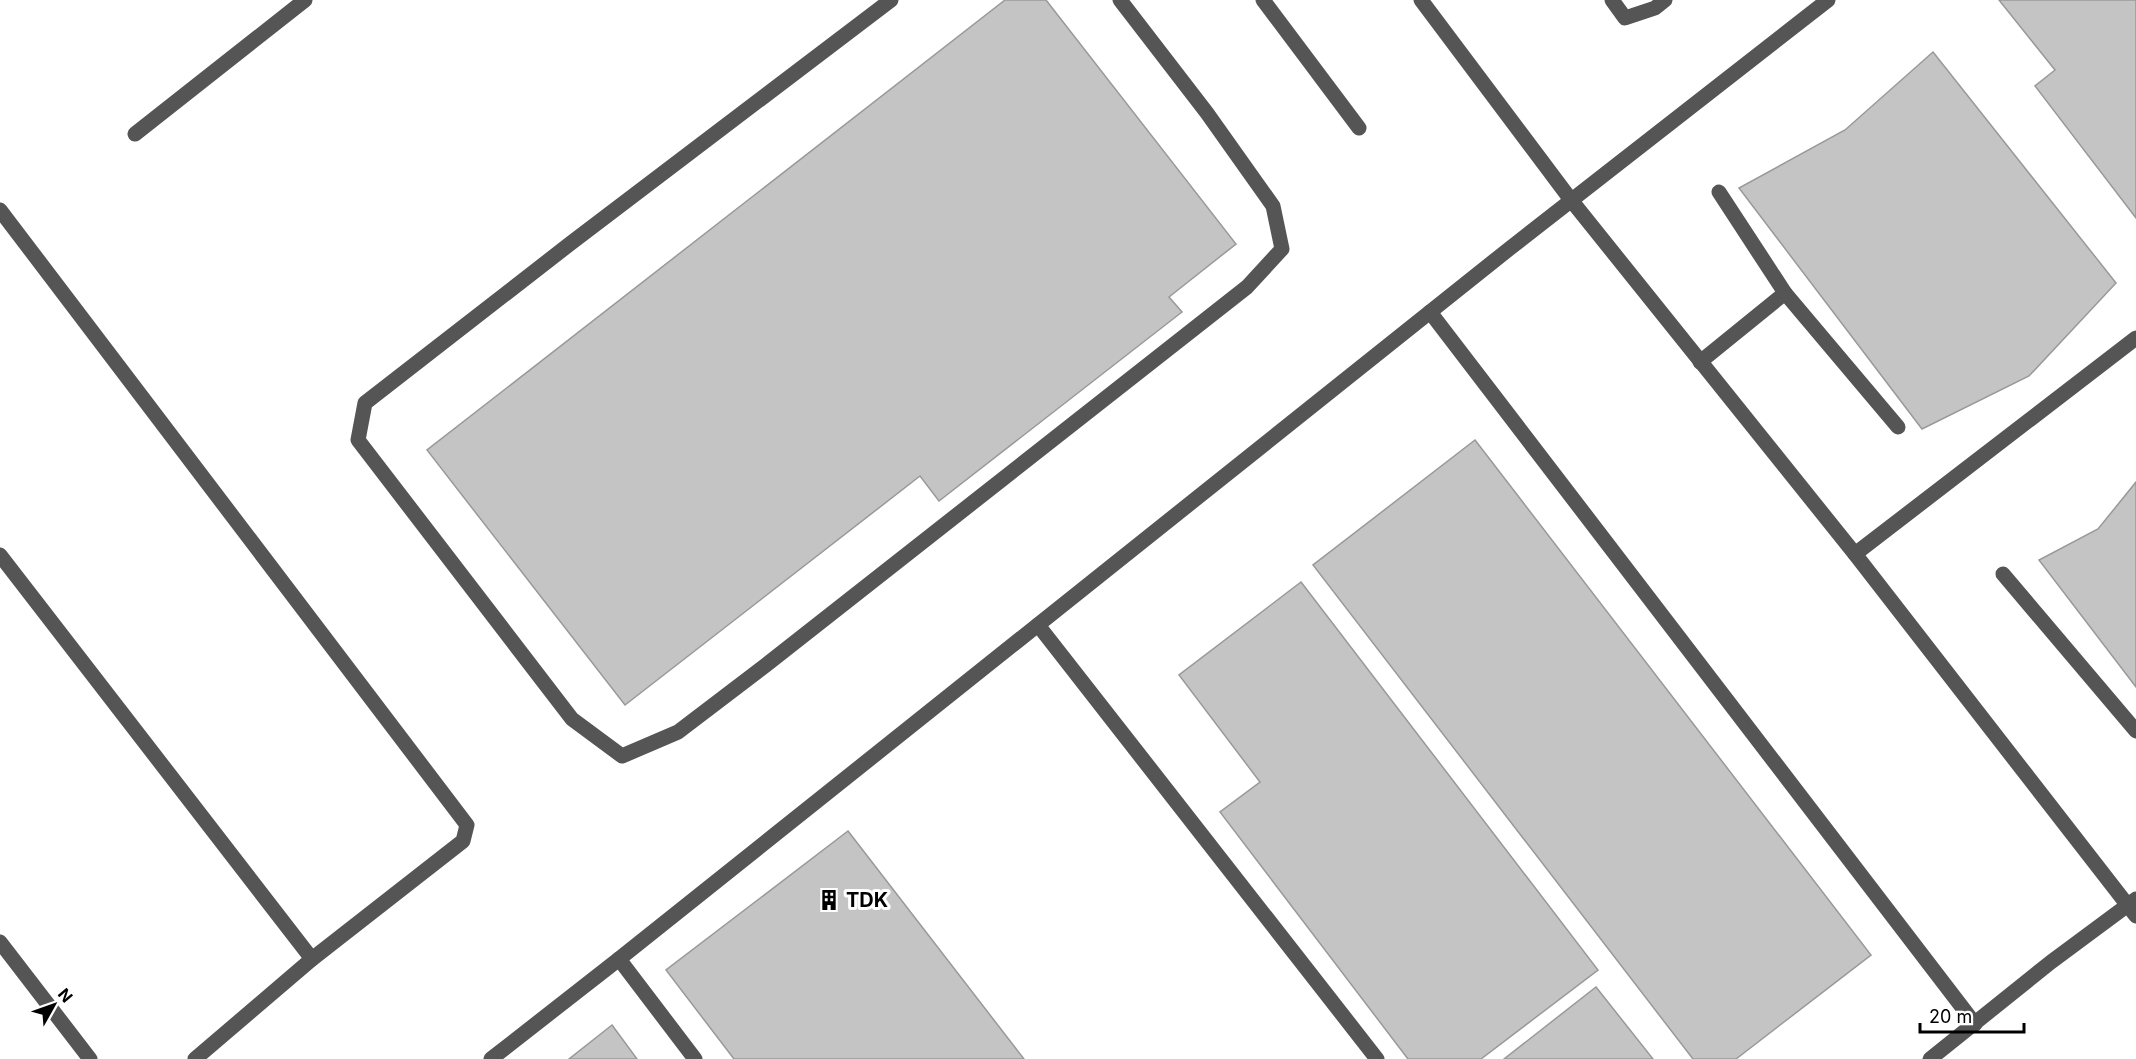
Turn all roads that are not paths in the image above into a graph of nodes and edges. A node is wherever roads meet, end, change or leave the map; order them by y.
1 (305, 0) edge
2 (891, 0) edge
3 (1120, 0) edge
4 (1263, 0) edge
5 (1421, 0) edge
6 (1612, 0) edge
7 (1665, 0) edge
8 (1828, 0) edge
9 (1359, 128) dead end
10 (135, 134) dead end
11 (1719, 192) dead end
12 (1571, 200) junction
13 (0, 210) edge
14 (1785, 293) junction
15 (1430, 312) junction
16 (2136, 338) edge
17 (1700, 362) junction
18 (1898, 427) dead end
19 (1855, 554) junction
20 (0, 555) edge
21 (2003, 574) dead end
22 (1038, 625) junction
23 (2136, 731) edge
24 (2133, 907) edge
25 (0, 942) edge
26 (312, 959) junction
27 (619, 959) junction
28 (1975, 1024) junction
29 (90, 1059) edge
30 (195, 1059) edge
31 (491, 1059) edge
32 (695, 1059) edge
33 (1377, 1059) edge
34 (1930, 1059) edge

1 - 10 street
2 - 3 street
4 - 9 street
5 - 12 street
6 - 7 street
8 - 12 street
11 - 14 street
12 - 15 street
12 - 17 street
13 - 26 street
14 - 17 street
14 - 18 street
15 - 22 street
15 - 28 street
16 - 19 street
17 - 19 street
19 - 24 street
20 - 26 street
21 - 23 street
22 - 27 street
22 - 33 street
24 - 28 street
25 - 29 street
26 - 30 street
27 - 31 street
27 - 32 street
28 - 34 street

